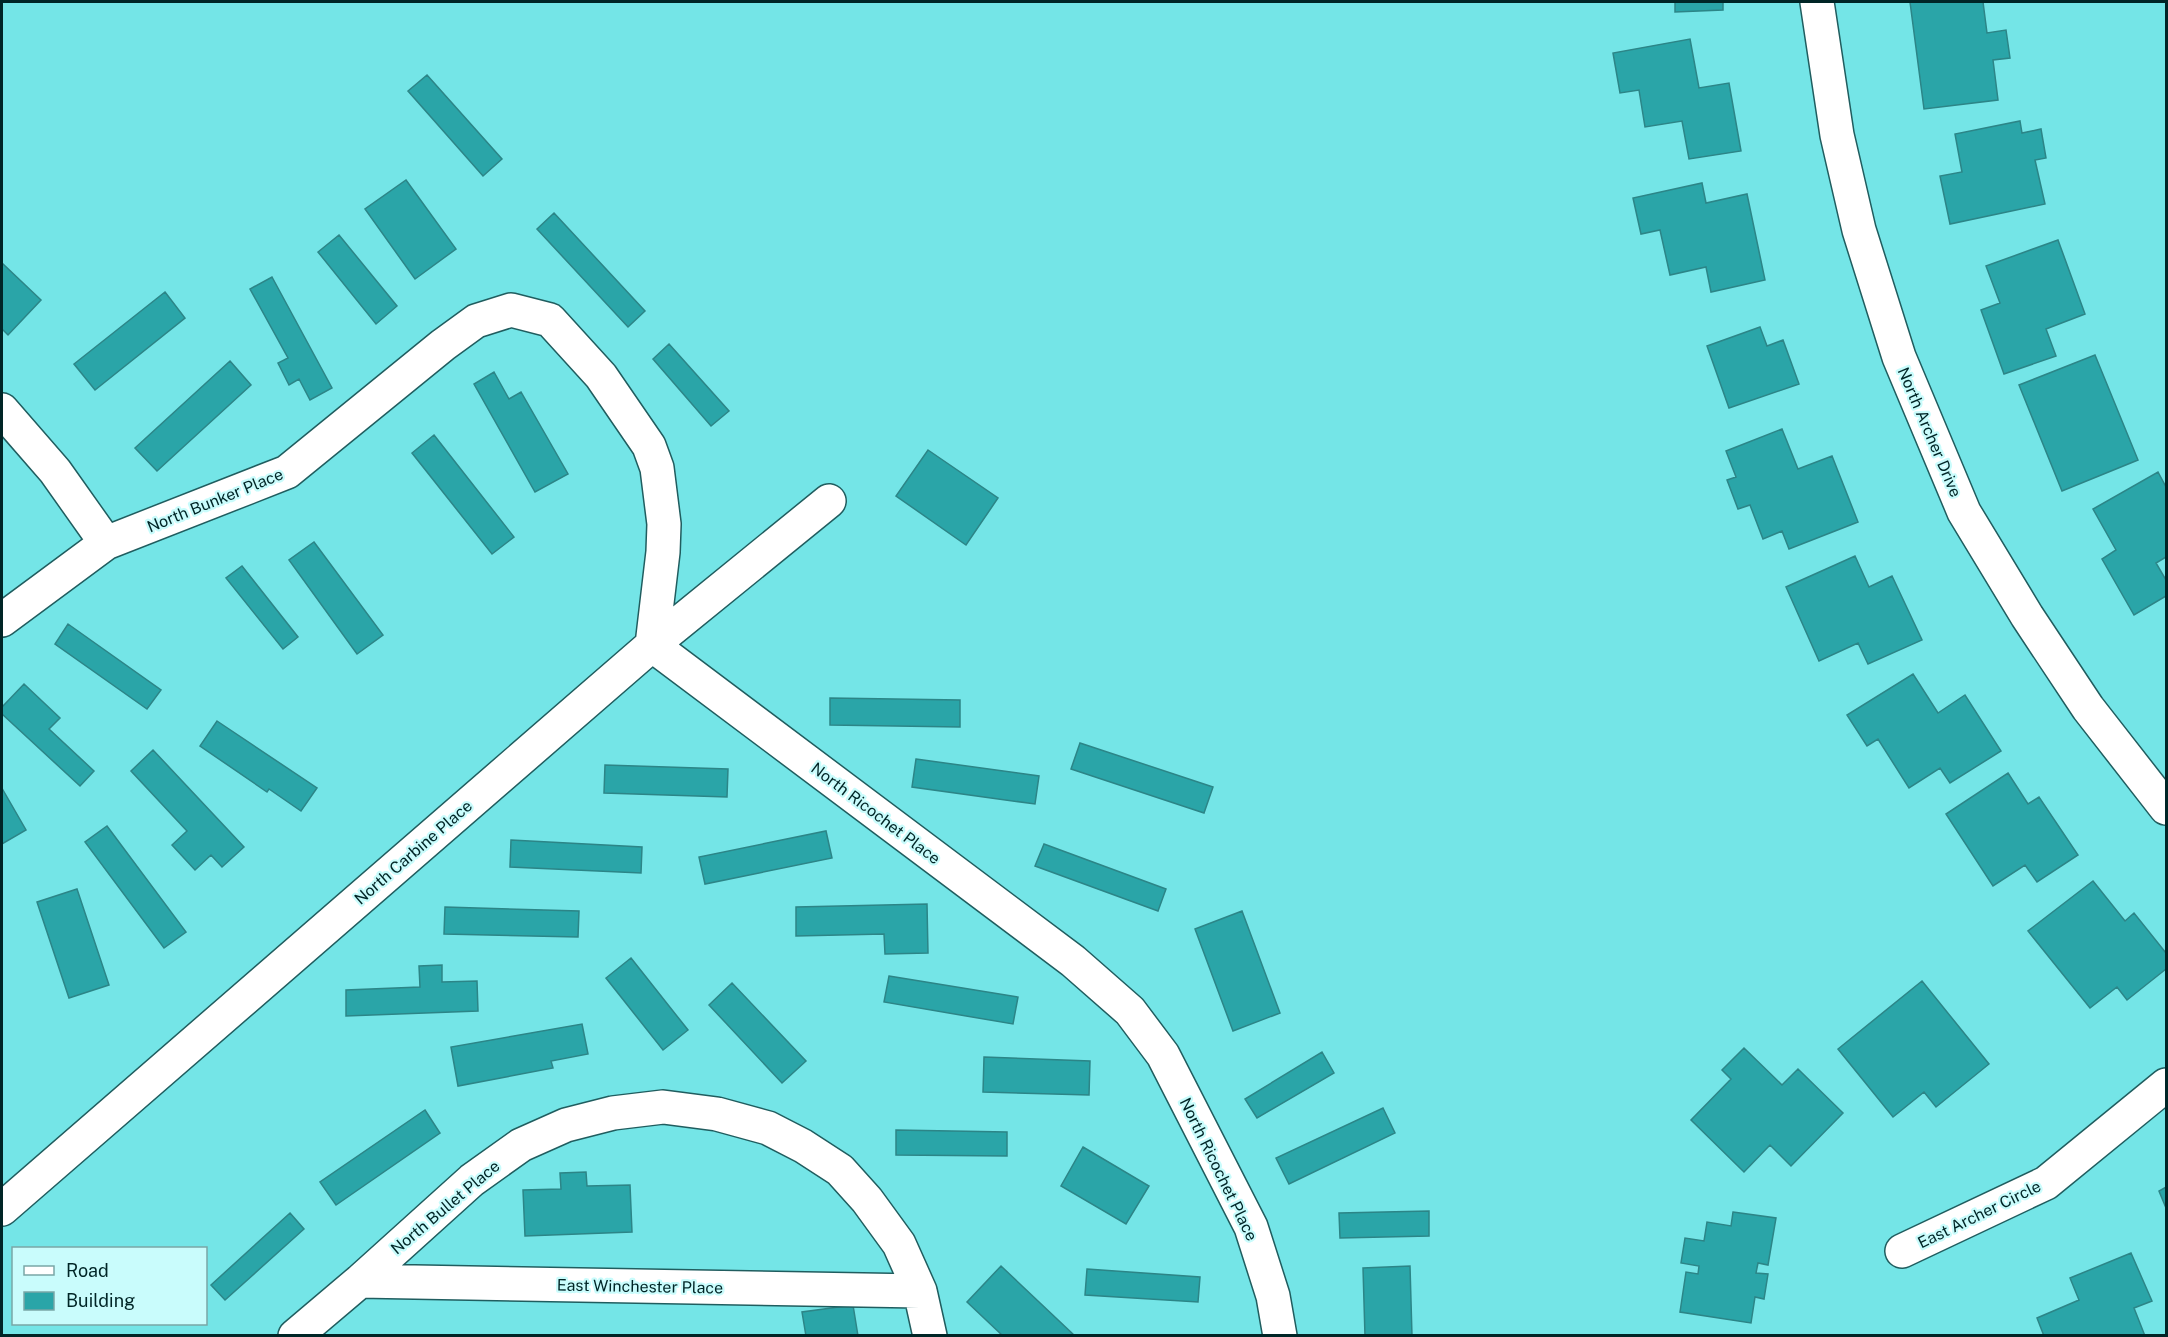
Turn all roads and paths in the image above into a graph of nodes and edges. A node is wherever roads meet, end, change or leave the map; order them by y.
1 (1817, 2) edge
2 (2, 410) edge
3 (829, 501) dead end
4 (106, 543) junction
5 (2, 620) edge
6 (652, 645) junction
7 (2166, 808) edge
8 (2166, 1084) edge
9 (2, 1209) edge
10 (1902, 1251) dead end
11 (360, 1281) junction
12 (920, 1291) junction
13 (295, 1335) edge
14 (930, 1335) edge
15 (1280, 1335) edge

1 - 7 street, North Archer Drive
2 - 4 street
3 - 6 street, North Carbine Place
4 - 5 street, North Bunker Place
4 - 6 street, North Bunker Place
6 - 9 street, North Carbine Place
6 - 15 street, North Ricochet Place
8 - 10 street, East Archer Circle
11 - 12 street, East Winchester Place
11 - 12 street, North Bullet Place
11 - 13 street, North Bullet Place
12 - 14 street, North Bullet Place

